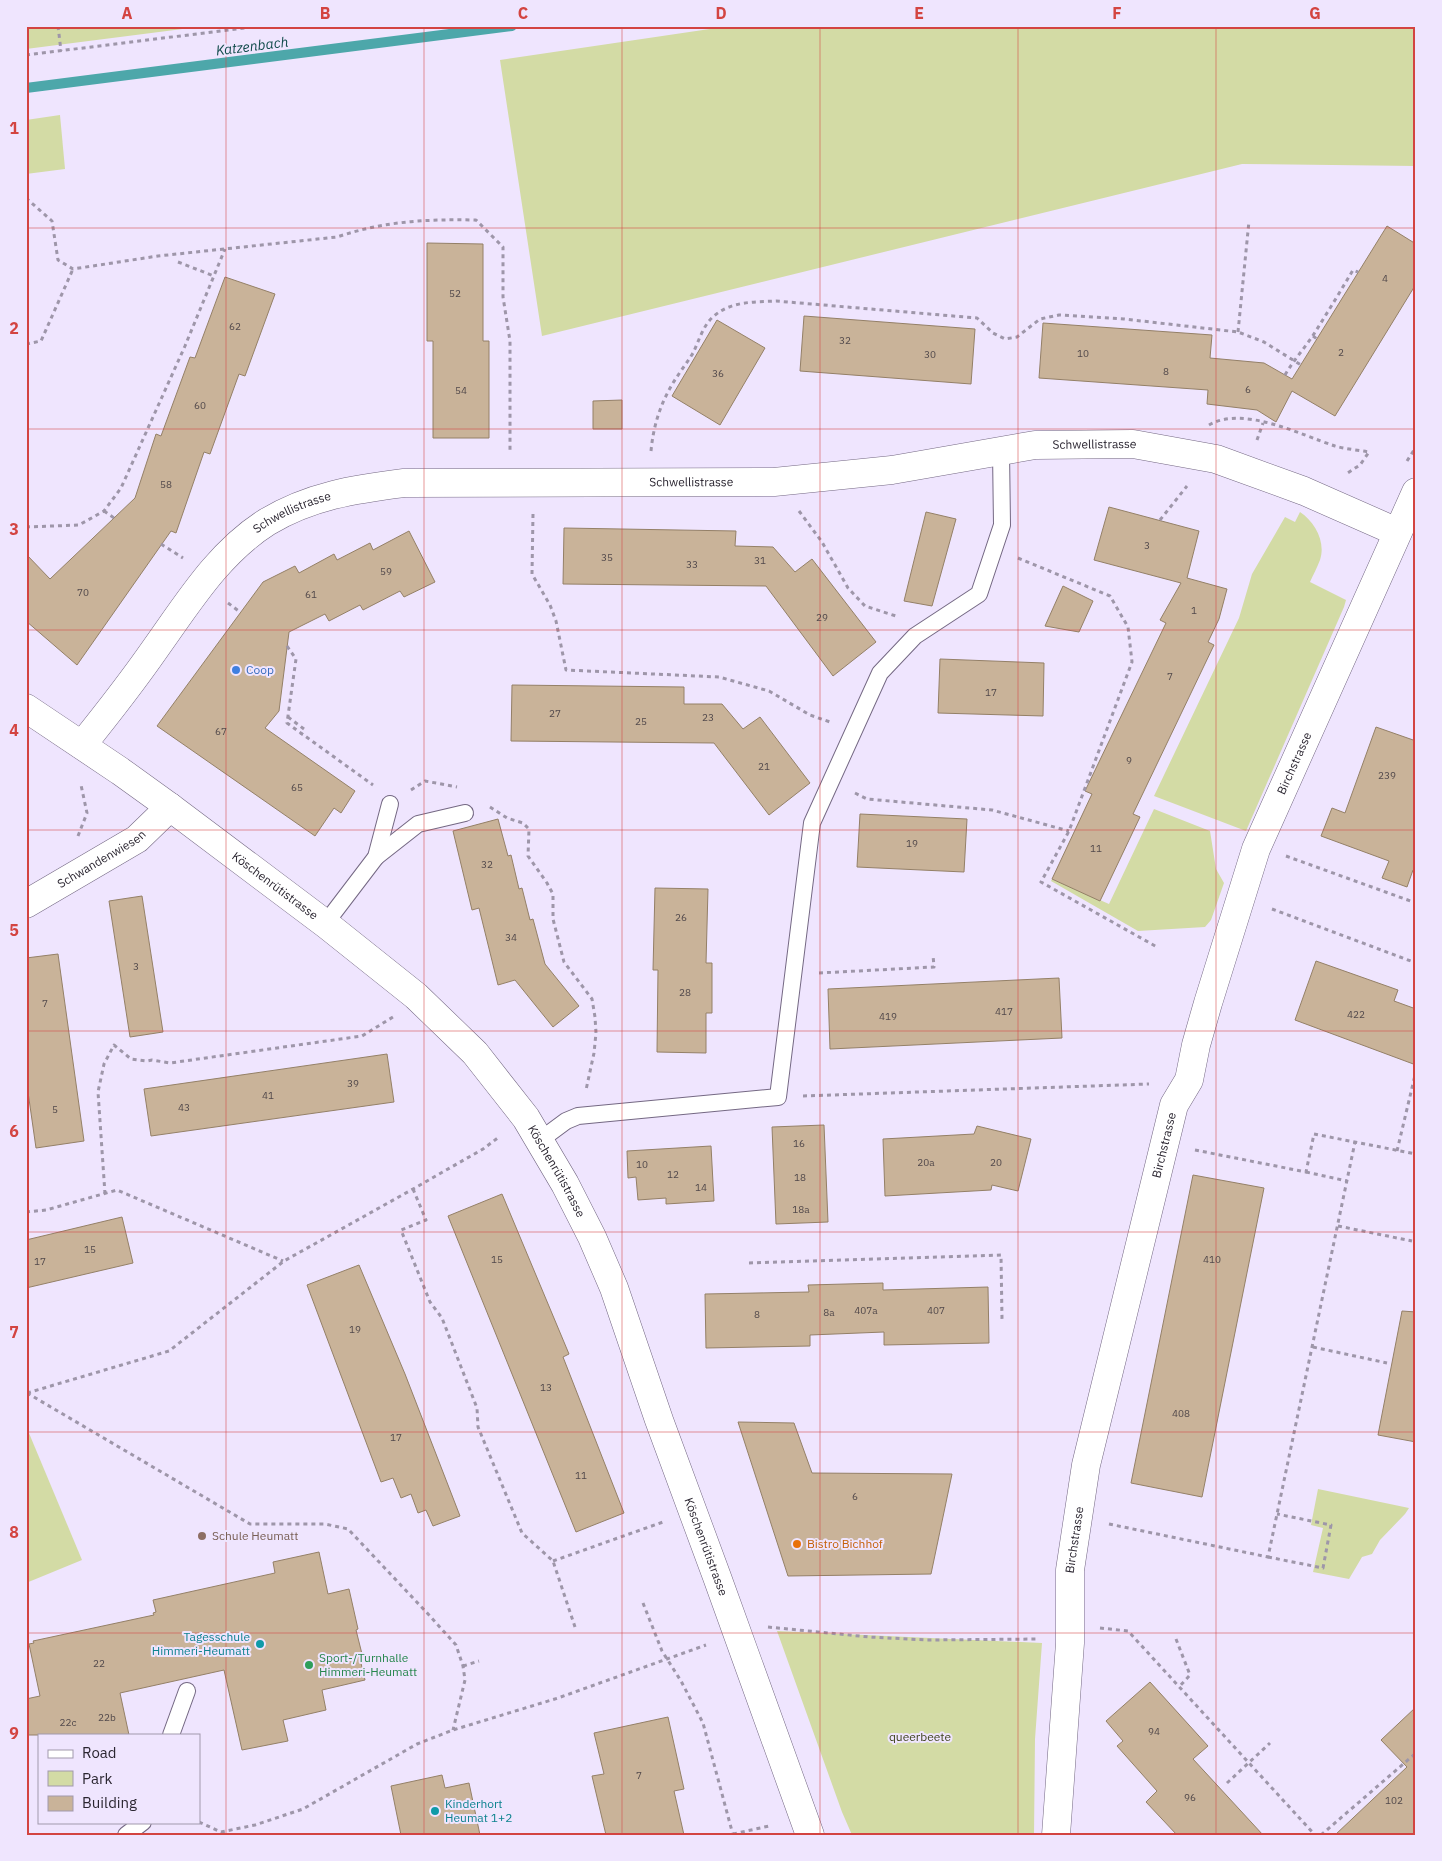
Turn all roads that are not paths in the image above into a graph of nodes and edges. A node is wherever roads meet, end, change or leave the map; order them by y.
1 (1001, 451) junction
2 (1416, 492) edge
3 (1397, 532) junction
4 (26, 708) edge
5 (82, 745) junction
6 (390, 804) road end
7 (170, 807) junction
8 (465, 813) dead end
9 (376, 857) junction
10 (26, 904) edge
11 (325, 924) junction
12 (539, 1141) junction
13 (188, 1692) dead end
14 (171, 1734) edge
15 (140, 1824) edge
16 (126, 1835) edge
17 (810, 1835) edge
18 (1056, 1835) edge

1 - 3 street, Schwellistrasse
1 - 5 street, Schwellistrasse
1 - 12 lane
2 - 3 street, Birchstrasse
3 - 18 street, Birchstrasse
4 - 5 street, Köschenrütistrasse
5 - 7 street, Köschenrütistrasse
6 - 9 lane
7 - 10 street, Schwandenwiesen
7 - 11 street, Köschenrütistrasse
8 - 9 lane
9 - 11 lane
11 - 12 street, Köschenrütistrasse
12 - 17 street, Köschenrütistrasse
13 - 14 lane
15 - 16 lane

